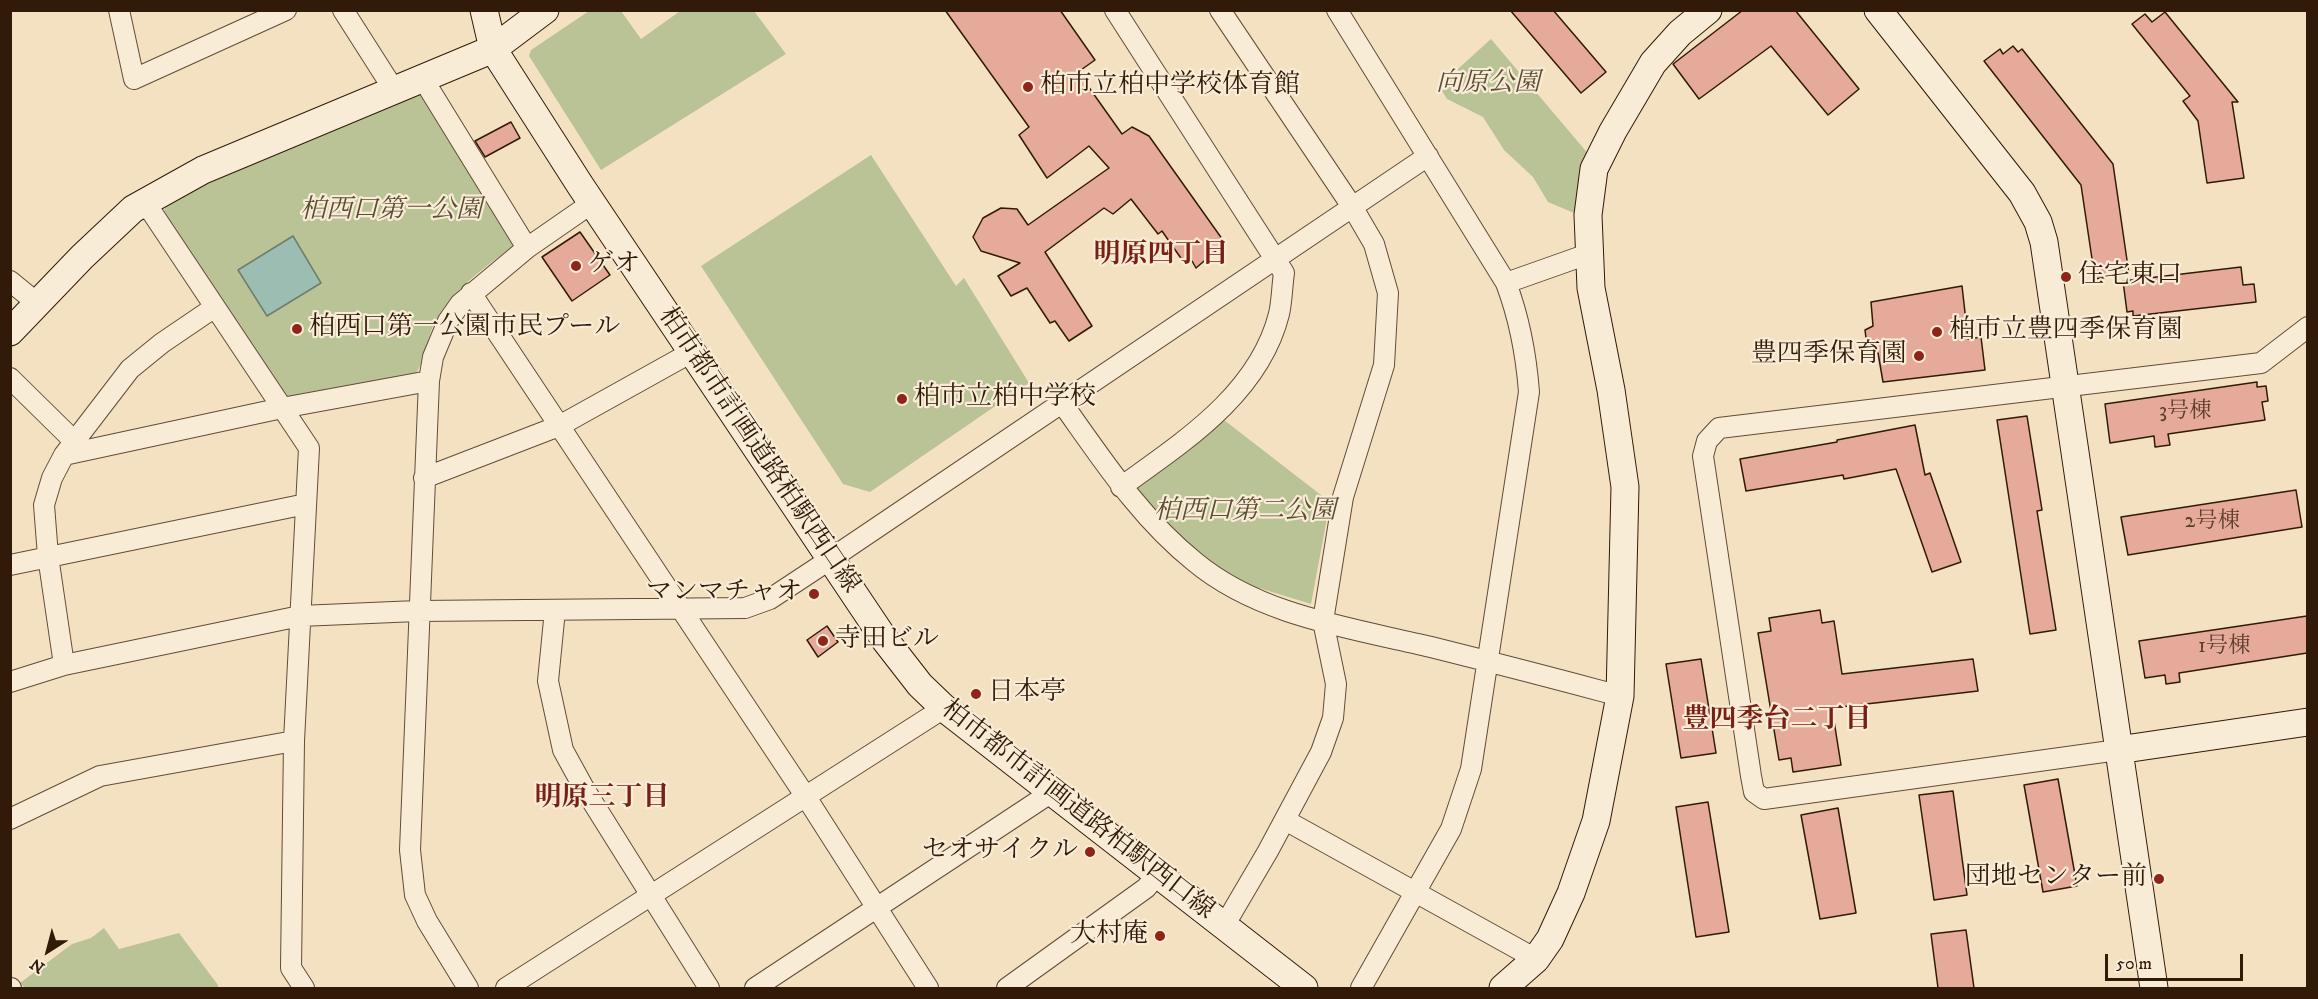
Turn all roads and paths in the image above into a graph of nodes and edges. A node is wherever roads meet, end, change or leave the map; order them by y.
1 (119, 10) edge
2 (286, 10) edge
3 (343, 10) edge
4 (484, 10) edge
5 (545, 10) edge
6 (1116, 10) edge
7 (1220, 10) edge
8 (1337, 10) edge
9 (1708, 10) edge
10 (1878, 10) edge
11 (493, 49) junction
12 (423, 79) junction
13 (394, 90) junction
14 (1428, 156) junction
15 (145, 202) junction
16 (592, 203) junction
17 (1353, 208) junction
18 (527, 248) junction
19 (1588, 254) junction
20 (1277, 259) junction
21 (10, 281) edge
22 (1506, 283) junction
23 (471, 293) junction
24 (37, 303) junction
25 (215, 307) junction
26 (2307, 327) edge
27 (10, 332) edge
28 (692, 352) junction
29 (10, 378) edge
30 (429, 381) junction
31 (2066, 385) junction
32 (1062, 403) junction
33 (282, 408) junction
34 (559, 426) junction
35 (69, 448) junction
36 (424, 478) junction
37 (1121, 487) junction
38 (306, 504) junction
39 (48, 556) junction
40 (831, 559) junction
41 (10, 565) edge
42 (682, 609) junction
43 (555, 610) junction
44 (417, 611) junction
45 (300, 616) junction
46 (1323, 621) junction
47 (1488, 661) junction
48 (64, 665) junction
49 (10, 682) edge
50 (1620, 696) junction
51 (944, 708) junction
52 (2307, 722) edge
53 (294, 741) junction
54 (2118, 750) junction
55 (1052, 792) junction
56 (806, 797) junction
57 (10, 819) edge
58 (1285, 820) junction
59 (1158, 874) junction
60 (1415, 890) junction
61 (651, 896) junction
62 (876, 909) junction
63 (1224, 926) junction
64 (1536, 959) junction
65 (304, 988) edge
66 (468, 988) edge
67 (506, 988) edge
68 (709, 988) edge
69 (754, 988) edge
70 (928, 988) edge
71 (1007, 988) edge
72 (1304, 988) edge
73 (1361, 988) edge
74 (1503, 988) edge
75 (2154, 988) edge

1 - 2 street
3 - 13 street
4 - 11 street, 柏市都市計画道路柏駅西口線
5 - 11 street
6 - 20 street
7 - 17 street
8 - 14 street
9 - 19 street
10 - 31 street
11 - 12 street
11 - 16 street, 柏市都市計画道路柏駅西口線
12 - 13 street
12 - 18 street
13 - 15 street
14 - 17 street
14 - 22 street
15 - 24 street
15 - 25 street
16 - 18 street
16 - 28 street, 柏市都市計画道路柏駅西口線
17 - 20 street
17 - 46 street
18 - 23 street
19 - 22 street
19 - 50 street
20 - 32 street
20 - 37 street
21 - 24 street
22 - 47 street
23 - 30 street
23 - 34 street
24 - 27 street
25 - 33 street
25 - 35 street
26 - 31 street
28 - 34 street
28 - 40 street, 柏市都市計画道路柏駅西口線
29 - 35 street
30 - 33 street
30 - 36 street
31 - 54 street
31 - 54 street
32 - 37 street
32 - 40 street
33 - 35 street
33 - 38 street
34 - 36 street
34 - 42 street
35 - 39 street
36 - 44 street
37 - 46 street
38 - 39 street
38 - 45 street
39 - 41 street
39 - 48 street
40 - 42 street
40 - 51 street, 柏市都市計画道路柏駅西口線
42 - 43 street
42 - 56 street
43 - 44 street
43 - 61 street
44 - 45 street
44 - 66 street
45 - 48 street
45 - 53 street
46 - 47 street
46 - 58 street
47 - 50 street
47 - 60 street
48 - 49 street
50 - 64 street
51 - 55 street, 柏市都市計画道路柏駅西口線
51 - 56 street
52 - 54 street
53 - 57 street
53 - 65 street
54 - 75 street
55 - 59 street, 柏市都市計画道路柏駅西口線
55 - 62 street
56 - 61 street
56 - 62 street
58 - 60 street
58 - 63 street
59 - 63 street, 柏市都市計画道路柏駅西口線
59 - 71 street
60 - 64 street
60 - 73 street
61 - 67 street
61 - 68 street
62 - 69 street
62 - 70 street
63 - 72 street, 柏市都市計画道路柏駅西口線
64 - 74 street

